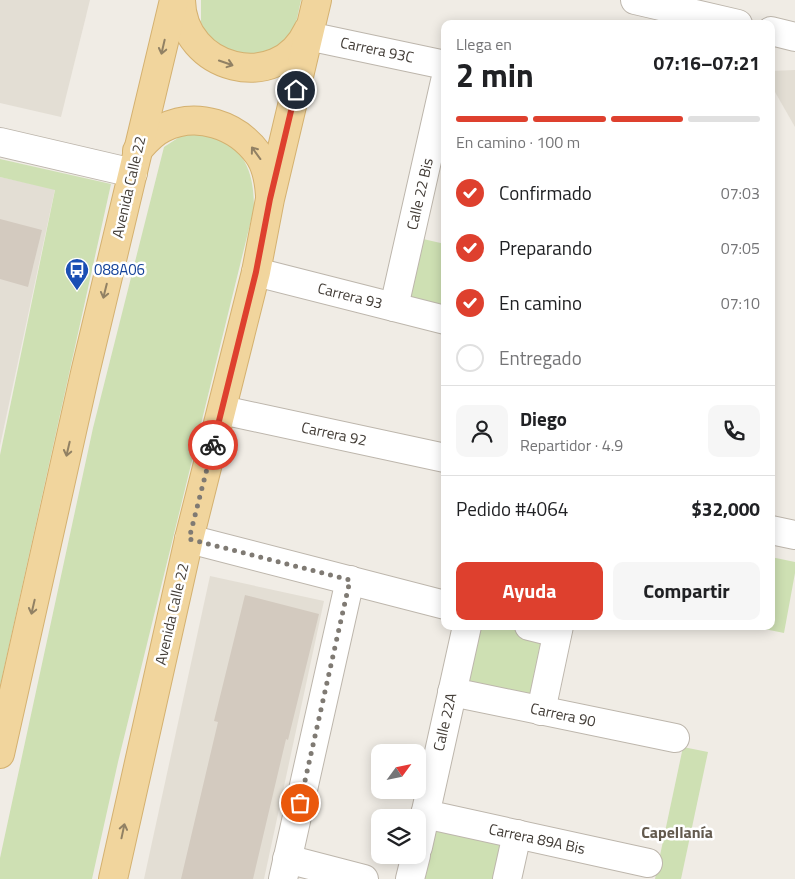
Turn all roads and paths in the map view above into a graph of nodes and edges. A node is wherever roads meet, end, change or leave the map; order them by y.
1 (174, 0) edge
2 (181, 0) edge
3 (635, 0) edge
4 (313, 19) edge
5 (721, 20) edge
6 (775, 32) edge
7 (795, 37) edge
8 (441, 64) edge
9 (441, 99) edge
10 (0, 142) edge
11 (135, 162) junction
12 (270, 199) junction
13 (256, 272) junction
14 (394, 307) junction
15 (441, 319) edge
16 (222, 410) junction
17 (441, 457) edge
18 (775, 531) edge
19 (795, 535) edge
20 (189, 539) junction
21 (350, 580) junction
22 (441, 604) edge
23 (466, 630) edge
24 (558, 630) edge
25 (452, 692) junction
26 (541, 710) junction
27 (675, 738) dead end
28 (0, 754) edge
29 (426, 809) edge
30 (426, 814) edge
31 (517, 834) junction
32 (648, 863) dead end
33 (414, 864) edge
34 (285, 869) edge
35 (113, 879) edge
36 (364, 879) edge
37 (410, 879) edge
38 (507, 879) edge

1 -> 11 main road, Avenida Calle 22
2 -> 4 main road
3 - 5 street
4 - 8 street, Carrera 93C
4 - 12 main road, Avenida Calle 22
6 - 7 street
9 - 14 street, Calle 22 Bis
10 - 11 street
12 -> 11 main road
11 -> 28 main road, Avenida Calle 22
12 - 13 main road, Avenida Calle 22
13 - 14 street, Carrera 93
13 - 16 main road, Avenida Calle 22
14 - 15 street, Carrera 93
16 - 17 street, Carrera 92
16 - 20 main road, Avenida Calle 22
18 - 19 street
20 - 21 street
35 -> 20 main road, Avenida Calle 22
21 - 22 street
21 - 34 street
23 - 25 street, Calle 22A
24 - 26 street
25 - 26 street, Carrera 90
25 - 29 street, Calle 22A
26 - 27 street, Carrera 90
30 - 31 street, Carrera 89A Bis
31 - 32 street, Carrera 89A Bis
31 - 38 street
33 - 37 street
34 - 36 street

